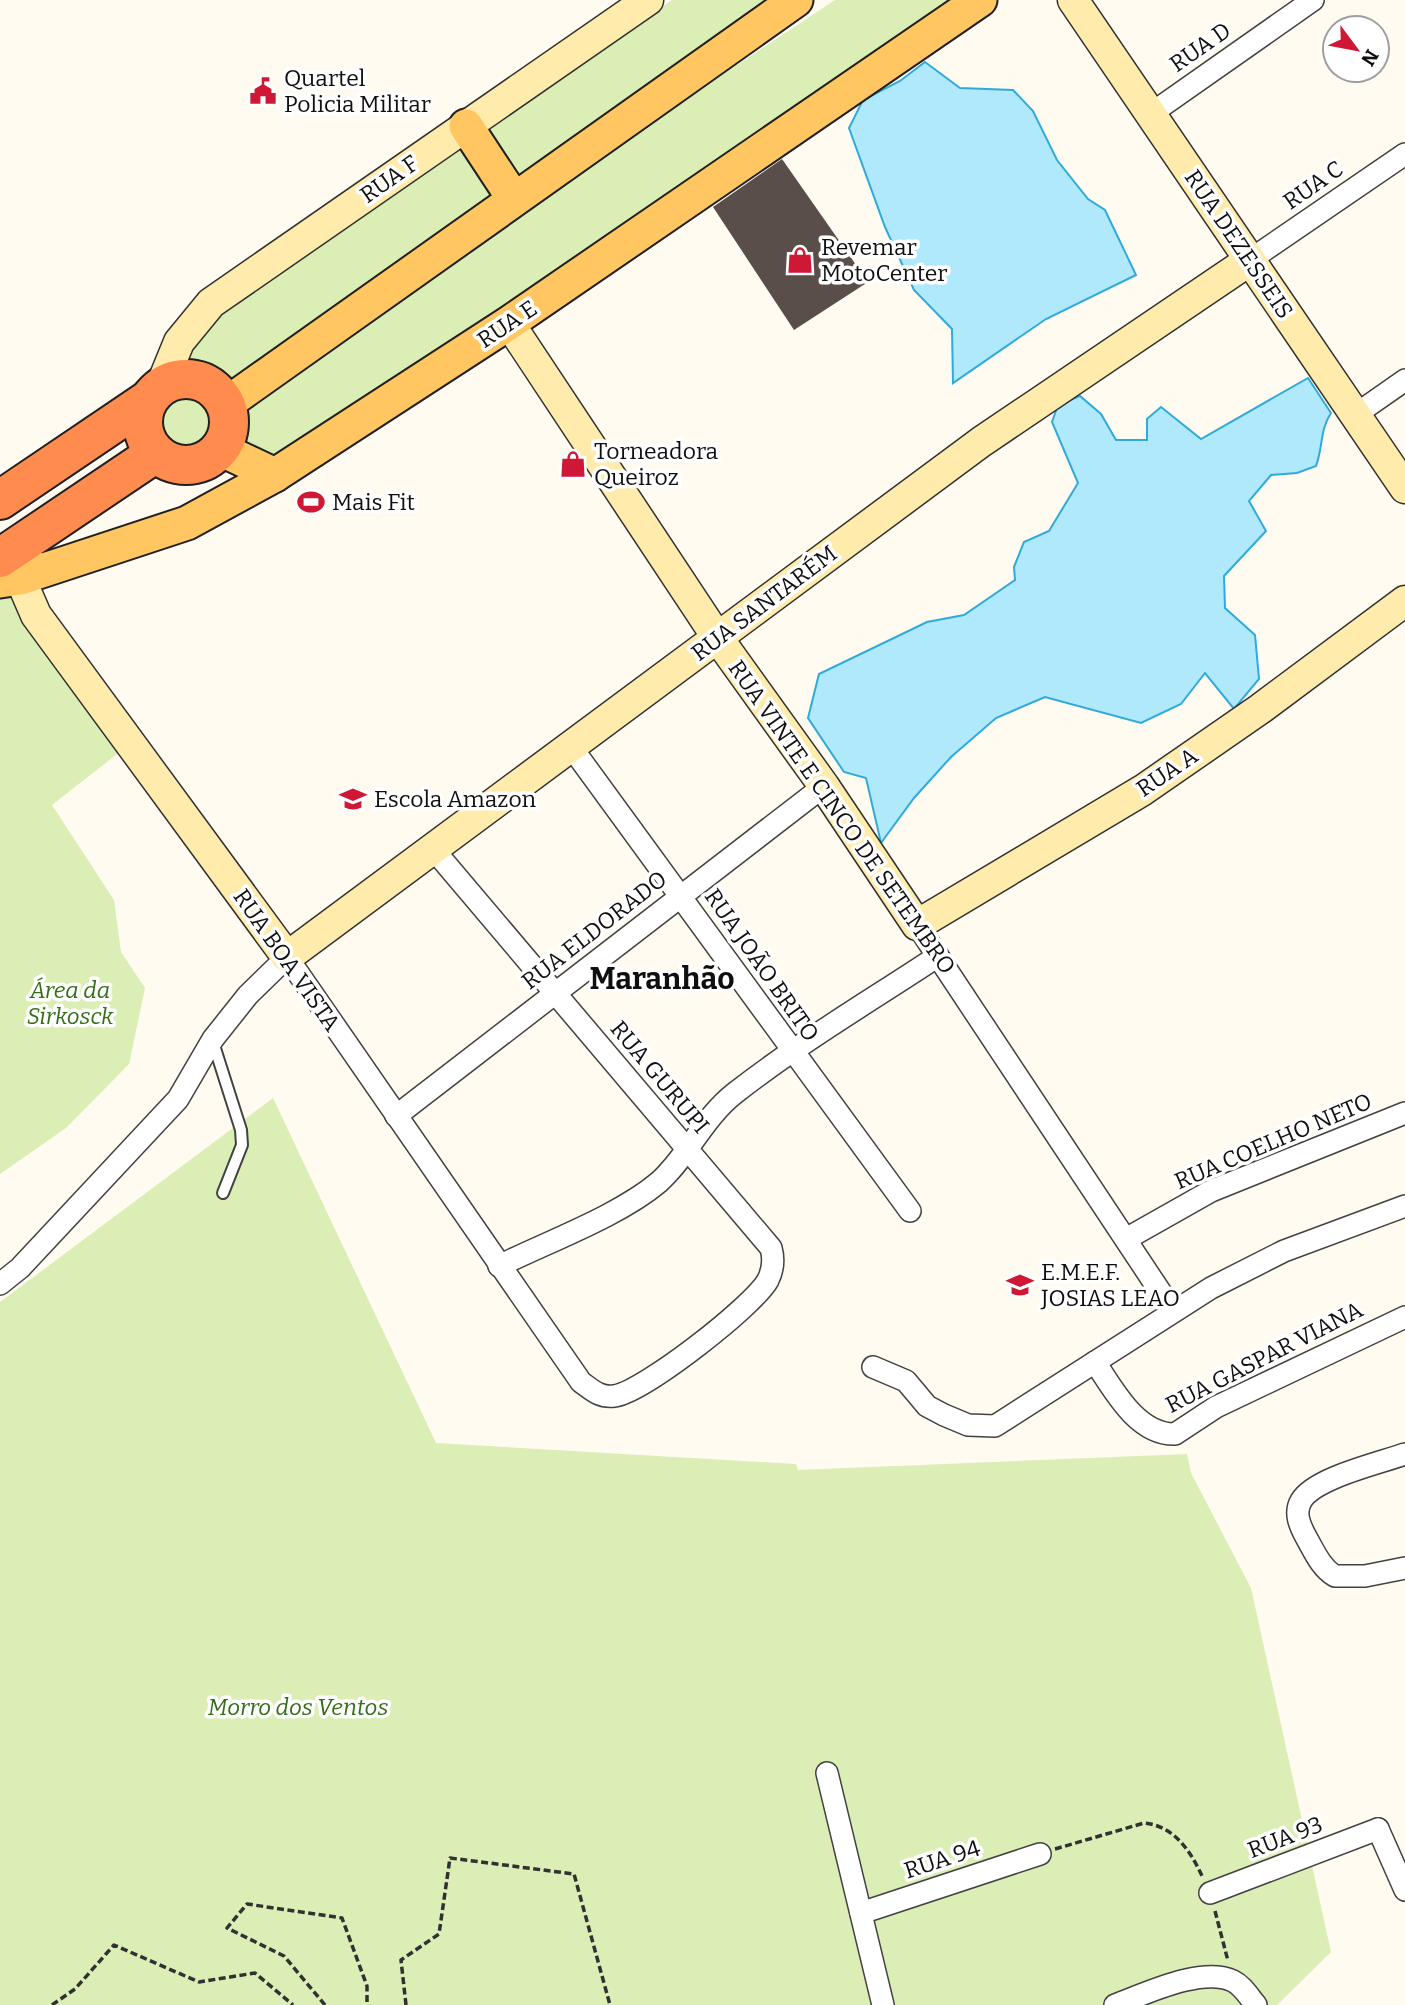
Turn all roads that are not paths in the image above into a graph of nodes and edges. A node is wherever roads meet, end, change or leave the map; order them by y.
1 (796, 0) edge
2 (980, 0) edge
3 (1073, 0) edge
4 (1313, 0) edge
5 (642, 2) edge
6 (1152, 113) junction
7 (466, 125) junction
8 (1405, 154) edge
9 (514, 199) junction
10 (1250, 260) junction
11 (509, 323) junction
12 (1405, 380) edge
13 (155, 393) junction
14 (226, 404) junction
15 (1355, 415) junction
16 (220, 449) junction
17 (156, 453) junction
18 (275, 475) junction
19 (1405, 488) edge
20 (0, 500) edge
21 (7, 572) edge
22 (1405, 601) edge
23 (717, 637) junction
24 (572, 748) junction
25 (824, 786) junction
26 (434, 850) junction
27 (682, 895) junction
28 (917, 925) junction
29 (938, 956) junction
30 (287, 957) junction
31 (554, 994) junction
32 (213, 1039) junction
33 (791, 1052) junction
34 (1405, 1113) edge
35 (396, 1116) junction
36 (686, 1148) junction
37 (223, 1193) dead end
38 (1405, 1206) edge
39 (910, 1211) dead end
40 (1126, 1239) junction
41 (499, 1266) junction
42 (0, 1284) edge
43 (1174, 1311) junction
44 (1405, 1317) edge
45 (1095, 1362) junction
46 (873, 1367) dead end
47 (581, 1381) joint
48 (1405, 1454) edge
49 (1405, 1568) edge
50 (827, 1773) dead end
51 (1378, 1829) junction
52 (1405, 1847) edge
53 (1040, 1854) road end
54 (1405, 1890) edge
55 (1210, 1894) road end
56 (861, 1913) junction
57 (883, 2005) edge
58 (1115, 2005) edge
59 (1256, 2005) edge

1 - 9 main road
2 - 11 main road, RUA E
3 - 6 street, RUA DEZESSEIS
4 - 6 street, RUA D
5 - 7 street, RUA F
6 - 10 street, RUA DEZESSEIS
7 - 9 main road
7 - 13 street, RUA F
8 - 10 street, RUA C
9 - 14 main road
10 - 15 street, RUA DEZESSEIS
10 - 23 street, RUA SANTARÉM
11 - 18 main road, RUA E
11 - 23 street, RUA VINTE E CINCO DE SETEMBRO
12 - 15 street
13 - 14 highway
13 - 17 highway
13 - 20 highway
14 - 16 highway
15 - 19 street, RUA DEZESSEIS
16 - 17 highway
16 - 18 main road
17 - 21 highway
18 - 21 main road, RUA E
21 - 30 street, RUA BOA VISTA
22 - 28 street, RUA A
23 - 24 street, RUA SANTARÉM
23 - 25 street, RUA VINTE E CINCO DE SETEMBRO
24 - 26 street, RUA SANTARÉM
24 - 27 street, RUA JOÃO BRITO
25 - 27 street, RUA ELDORADO
25 - 28 street, RUA VINTE E CINCO DE SETEMBRO
26 - 30 street, RUA SANTARÉM
26 - 31 street, RUA GURUPI
27 - 31 street, RUA ELDORADO
27 - 33 street, RUA JOÃO BRITO
28 - 29 street, RUA VINTE E CINCO DE SETEMBRO
29 - 33 street
29 - 40 street, RUA VINTE E CINCO DE SETEMBRO
30 - 32 street
30 - 35 street, RUA BOA VISTA
31 - 35 street, RUA ELDORADO
31 - 36 street, RUA GURUPI
32 - 37 lane
32 - 42 street
33 - 36 street
33 - 39 street, RUA JOÃO BRITO
34 - 40 street, RUA COELHO NETO
35 - 41 street, RUA BOA VISTA
36 - 41 street
36 - 47 street, RUA GURUPI
38 - 43 street
40 - 43 street, RUA VINTE E CINCO DE SETEMBRO
41 - 47 street, RUA BOA VISTA
43 - 45 street
44 - 45 street, RUA GASPAR VIANA
45 - 46 street
48 - 49 street
50 - 56 street
51 - 52 street
51 - 54 street
51 - 55 street, RUA 93
53 - 56 street, RUA 94
56 - 57 street
58 - 59 street

